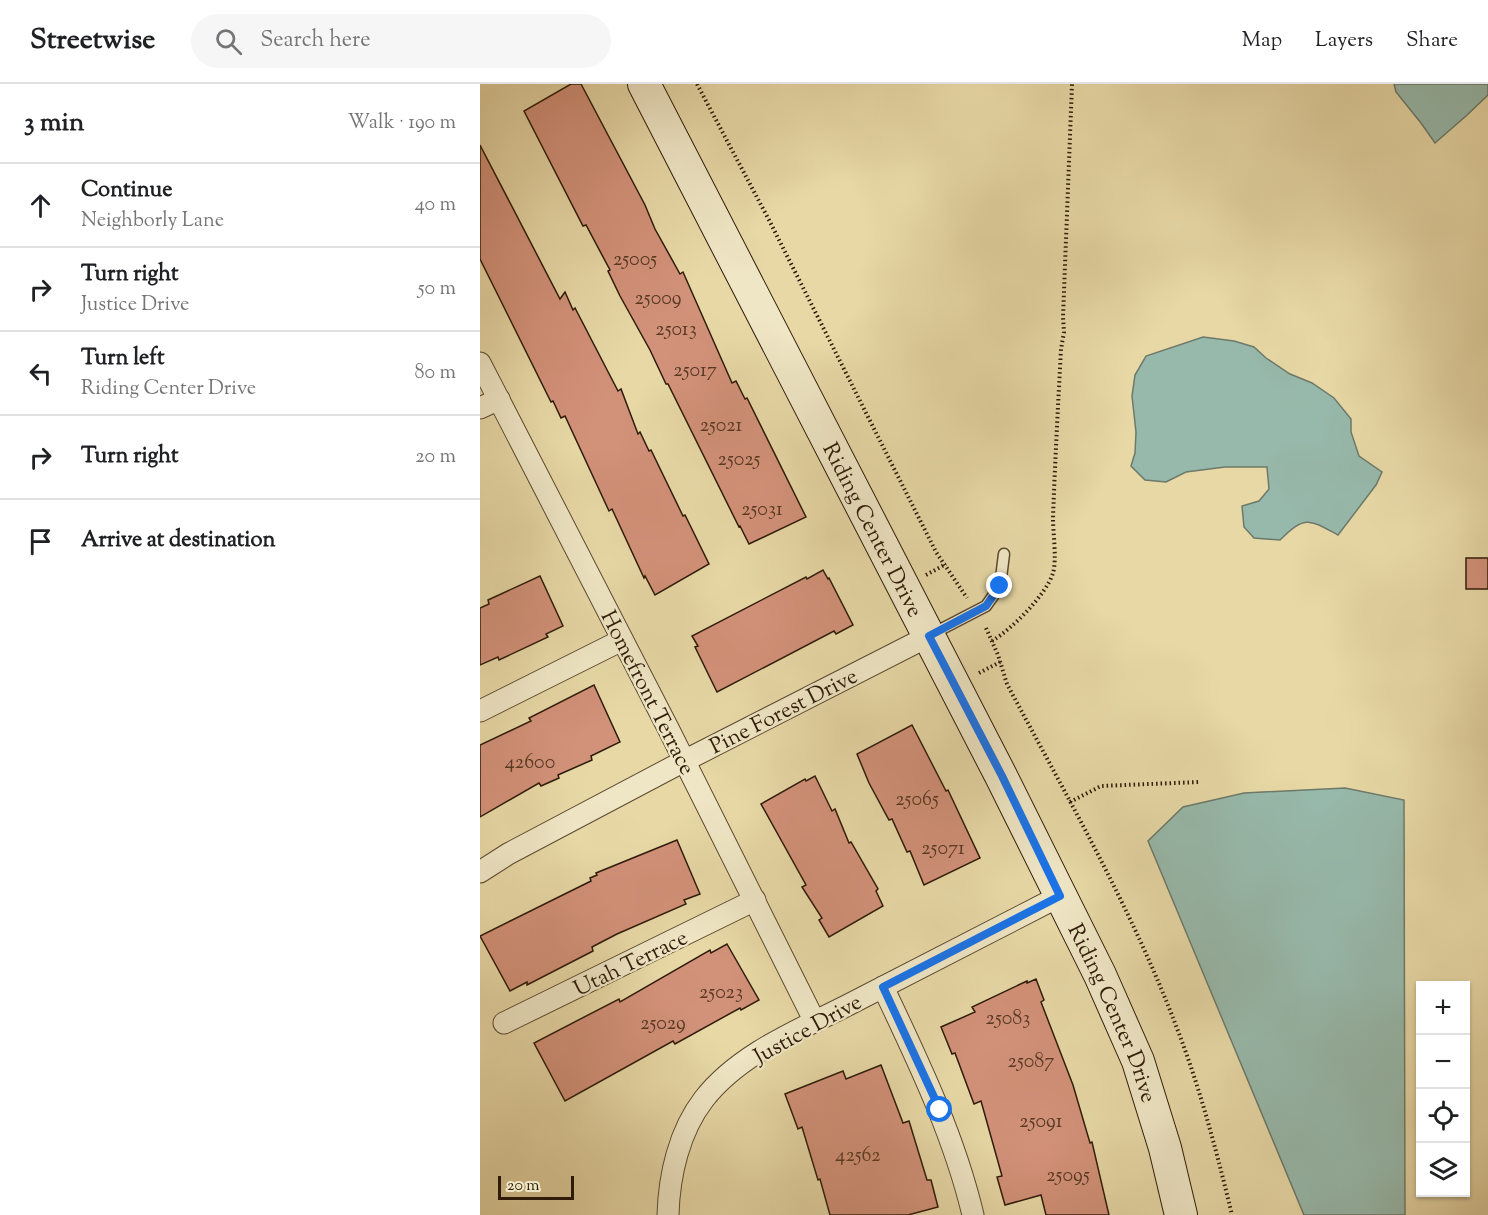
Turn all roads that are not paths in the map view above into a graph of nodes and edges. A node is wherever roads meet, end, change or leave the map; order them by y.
1 (644, 84) edge
2 (480, 363) edge
3 (489, 404) edge
4 (1004, 554) dead end
5 (929, 636) junction
6 (622, 640) junction
7 (480, 711) edge
8 (684, 761) junction
9 (480, 872) edge
10 (1060, 896) junction
11 (755, 900) junction
12 (883, 987) junction
13 (815, 1022) junction
14 (504, 1023) dead end
15 (668, 1215) edge
16 (973, 1215) edge
17 (1181, 1215) edge

1 - 5 street, Riding Center Drive
2 - 3 street, Homefront Terrace
3 - 6 street, Homefront Terrace
4 - 5 lane
5 - 8 street, Pine Forest Drive
5 - 10 street, Riding Center Drive
6 - 7 street
6 - 8 street, Homefront Terrace
8 - 9 street, Pine Forest Drive
8 - 11 street, Homefront Terrace
10 - 12 street, Justice Drive
10 - 17 street, Riding Center Drive
11 - 13 street, Homefront Terrace
11 - 14 street, Utah Terrace
12 - 13 street, Justice Drive
12 - 16 street
13 - 15 street, Justice Drive

